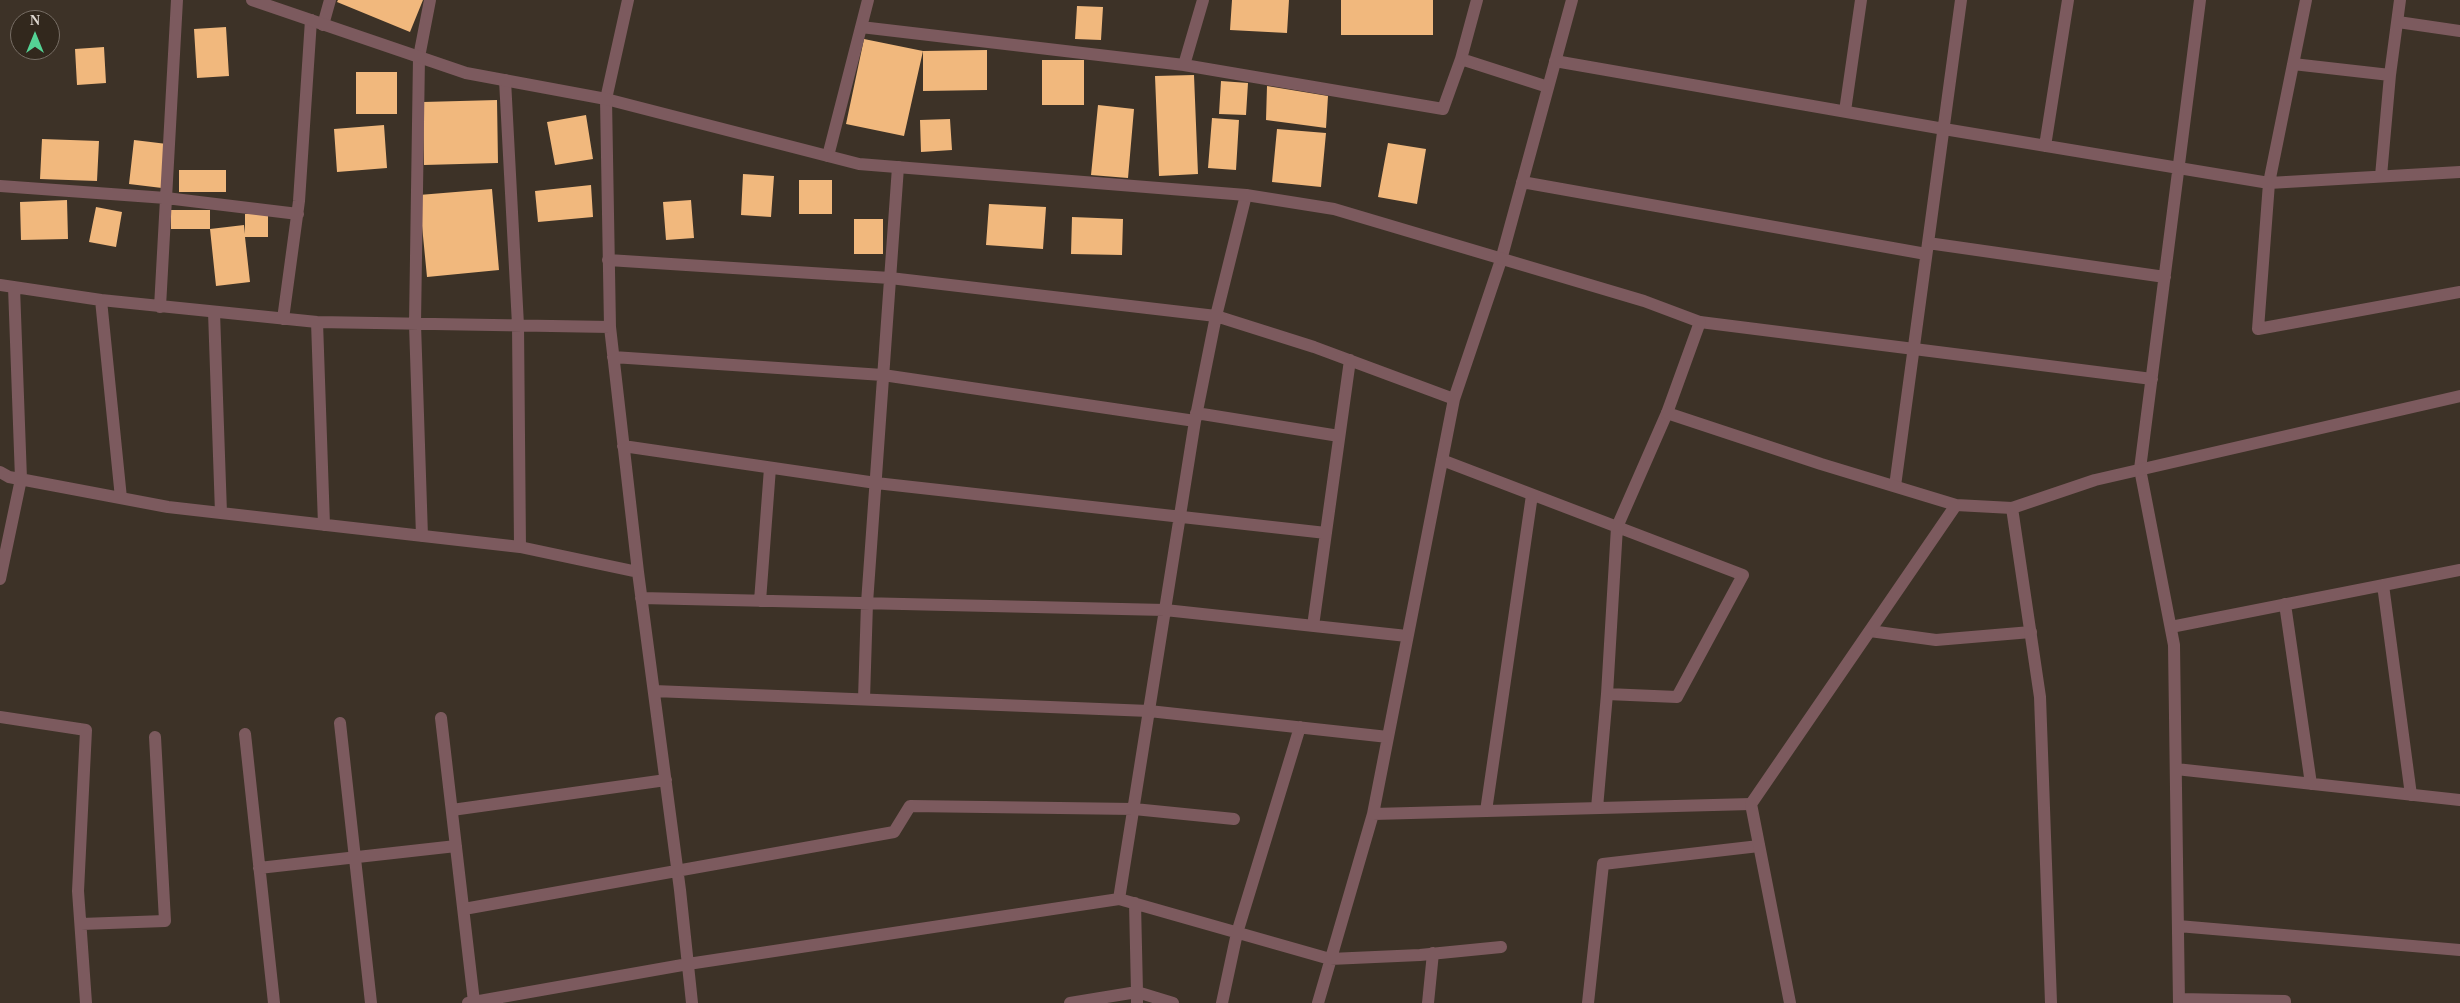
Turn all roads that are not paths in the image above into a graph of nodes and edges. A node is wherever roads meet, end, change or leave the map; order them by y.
1 (177, 0) edge
2 (252, 0) edge
3 (330, 0) edge
4 (430, 0) edge
5 (628, 0) edge
6 (868, 0) edge
7 (1203, 0) edge
8 (1477, 0) edge
9 (1572, 0) edge
10 (1861, 0) edge
11 (1961, 0) edge
12 (2068, 0) edge
13 (2200, 0) edge
14 (2306, 0) edge
15 (2400, 0) edge
16 (310, 20) junction
17 (2398, 22) junction
18 (323, 25) junction
19 (861, 27) junction
20 (2460, 31) edge
21 (419, 57) junction
22 (1461, 58) junction
23 (1555, 60) junction
24 (2293, 64) junction
25 (1184, 65) junction
26 (2390, 75) junction
27 (506, 80) junction
28 (1548, 87) junction
29 (606, 99) junction
30 (1845, 111) junction
31 (1944, 129) junction
32 (2045, 146) junction
33 (828, 156) junction
34 (898, 167) junction
35 (2179, 168) junction
36 (2460, 172) edge
37 (2381, 176) junction
38 (1522, 182) junction
39 (2269, 183) junction
40 (0, 186) edge
41 (1246, 195) junction
42 (166, 198) junction
43 (298, 214) junction
44 (1927, 248) junction
45 (608, 260) junction
46 (1502, 260) junction
47 (2165, 277) junction
48 (890, 278) junction
49 (0, 285) edge
50 (14, 287) junction
51 (2460, 292) edge
52 (101, 300) junction
53 (160, 306) junction
54 (214, 312) junction
55 (1216, 316) junction
56 (283, 319) junction
57 (317, 322) junction
58 (1700, 322) junction
59 (415, 324) junction
60 (518, 325) junction
61 (610, 327) junction
62 (1914, 348) junction
63 (613, 357) junction
64 (1350, 360) junction
65 (883, 375) junction
66 (2152, 378) junction
67 (2460, 396) edge
68 (1454, 399) junction
69 (1667, 413) junction
70 (1195, 417) junction
71 (1339, 436) junction
72 (623, 446) junction
73 (1442, 460) junction
74 (770, 468) junction
75 (2140, 469) junction
76 (0, 472) edge
77 (21, 479) junction
78 (876, 483) junction
79 (1895, 486) junction
80 (1532, 494) junction
81 (120, 498) junction
82 (1956, 505) junction
83 (2012, 508) junction
84 (221, 513) junction
85 (1180, 517) junction
86 (324, 525) junction
87 (1617, 527) junction
88 (1326, 533) junction
89 (422, 536) junction
90 (520, 547) junction
91 (2460, 570) edge
92 (638, 572) junction
93 (0, 580) edge
94 (2383, 585) junction
95 (641, 598) junction
96 (760, 601) junction
97 (867, 603) junction
98 (2285, 604) junction
99 (1165, 610) junction
100 (1313, 626) junction
101 (2171, 627) junction
102 (1870, 631) junction
103 (2031, 632) junction
104 (1407, 636) junction
105 (654, 691) junction
106 (1607, 694) junction
107 (864, 700) junction
108 (1149, 710) junction
109 (0, 717) edge
110 (441, 718) dead end
111 (340, 723) dead end
112 (1300, 727) junction
113 (245, 734) dead end
114 (155, 737) dead end
115 (1388, 737) junction
116 (2176, 768) junction
117 (666, 780) junction
118 (2311, 784) junction
119 (2410, 795) junction
120 (2460, 800) edge
121 (1751, 804) junction
122 (1597, 808) junction
123 (1134, 809) junction
124 (452, 810) junction
125 (1486, 811) junction
126 (1373, 814) junction
127 (1234, 819) dead end
128 (456, 846) junction
129 (1759, 846) junction
130 (355, 858) junction
131 (259, 868) junction
132 (678, 871) junction
133 (1119, 898) junction
134 (1135, 903) junction
135 (464, 909) junction
136 (81, 924) junction
137 (2178, 926) junction
138 (1237, 933) junction
139 (1500, 947) dead end
140 (2460, 950) edge
141 (1433, 953) junction
142 (1330, 960) junction
143 (688, 964) junction
144 (1137, 998) edge
145 (2179, 1001) edge
146 (471, 1002) edge
147 (86, 1003) edge
148 (274, 1003) edge
149 (371, 1003) edge
150 (692, 1003) edge
151 (1070, 1003) edge
152 (1173, 1003) edge
153 (1222, 1003) edge
154 (1318, 1003) edge
155 (1428, 1003) edge
156 (1588, 1003) edge
157 (1790, 1003) edge
158 (2051, 1003) edge
159 (2285, 1003) edge

1 - 42 street
2 - 16 street
3 - 18 street
4 - 21 street
5 - 29 street
6 - 19 street
7 - 25 street
8 - 22 street
9 - 23 street
10 - 30 street
11 - 31 street
12 - 32 street
13 - 35 street
14 - 24 street
15 - 17 street
16 - 18 street
16 - 43 street
17 - 20 street
17 - 26 street
18 - 21 street
19 - 25 street
19 - 33 street
21 - 27 street
21 - 59 street
22 - 25 street
22 - 28 street
23 - 28 street
23 - 30 street
24 - 26 street
24 - 39 street
26 - 37 street
27 - 29 street
27 - 60 street
28 - 38 street
29 - 33 street
29 - 45 street
30 - 31 street
31 - 32 street
31 - 44 street
32 - 35 street
33 - 34 street
34 - 41 street
34 - 48 street
35 - 39 street
35 - 47 street
36 - 37 street
37 - 39 street
38 - 44 street
38 - 46 street
39 - 51 street
40 - 42 street
41 - 46 street
41 - 55 street
42 - 43 street
42 - 53 street
43 - 56 street
44 - 47 street
44 - 62 street
45 - 48 street
45 - 61 street
46 - 58 street
46 - 68 street
47 - 66 street
48 - 55 street
48 - 65 street
49 - 50 street
50 - 52 street
50 - 77 street
52 - 53 street
52 - 81 street
53 - 54 street
54 - 56 street
54 - 84 street
55 - 64 street
55 - 70 street
56 - 57 street
57 - 59 street
57 - 86 street
58 - 62 street
58 - 69 street
59 - 60 street
59 - 89 street
60 - 61 street
60 - 90 street
61 - 63 street
62 - 66 street
62 - 79 street
63 - 65 street
63 - 72 street
64 - 68 street
64 - 71 street
65 - 70 street
65 - 78 street
66 - 75 street
67 - 75 street
68 - 73 street
69 - 79 street
69 - 87 street
70 - 71 street
70 - 85 street
71 - 88 street
72 - 74 street
72 - 92 street
73 - 80 street
73 - 104 street
74 - 78 street
74 - 96 street
75 - 83 street
75 - 101 street
76 - 77 street
77 - 81 street
77 - 93 street
78 - 85 street
78 - 97 street
79 - 82 street
80 - 87 street
80 - 125 street
81 - 84 street
82 - 83 street
82 - 102 street
83 - 103 street
84 - 86 street
85 - 88 street
85 - 99 street
86 - 89 street
87 - 106 street
87 - 106 street
88 - 100 street
89 - 90 street
90 - 92 street
91 - 94 street
92 - 95 street
94 - 98 street
94 - 119 street
95 - 96 street
95 - 105 street
96 - 97 street
97 - 99 street
97 - 107 street
98 - 101 street
98 - 118 street
99 - 100 street
99 - 108 street
100 - 104 street
101 - 116 street
102 - 103 street
102 - 121 street
103 - 158 street
104 - 115 street
105 - 107 street
105 - 117 street
106 - 122 street
107 - 108 street
108 - 112 street
108 - 123 street
109 - 136 street
110 - 124 street
111 - 130 street
112 - 115 street
112 - 138 street
113 - 131 street
114 - 136 street
115 - 126 street
116 - 118 street
116 - 137 street
117 - 124 street
117 - 132 street
118 - 119 street
119 - 120 street
121 - 122 street
121 - 129 street
122 - 125 street
123 - 127 street
123 - 132 street
123 - 133 street
124 - 128 street
125 - 126 street
126 - 142 street
128 - 130 street
128 - 135 street
129 - 156 street
129 - 157 street
130 - 131 street
130 - 149 street
131 - 148 street
132 - 135 street
132 - 143 street
133 - 134 street
133 - 143 street
134 - 138 street
134 - 144 street
135 - 146 street
136 - 147 street
137 - 140 street
137 - 145 street
138 - 142 street
138 - 153 street
139 - 141 street
141 - 142 street
141 - 155 street
142 - 154 street
143 - 146 street
143 - 150 street
144 - 151 street
144 - 152 street
145 - 159 street

